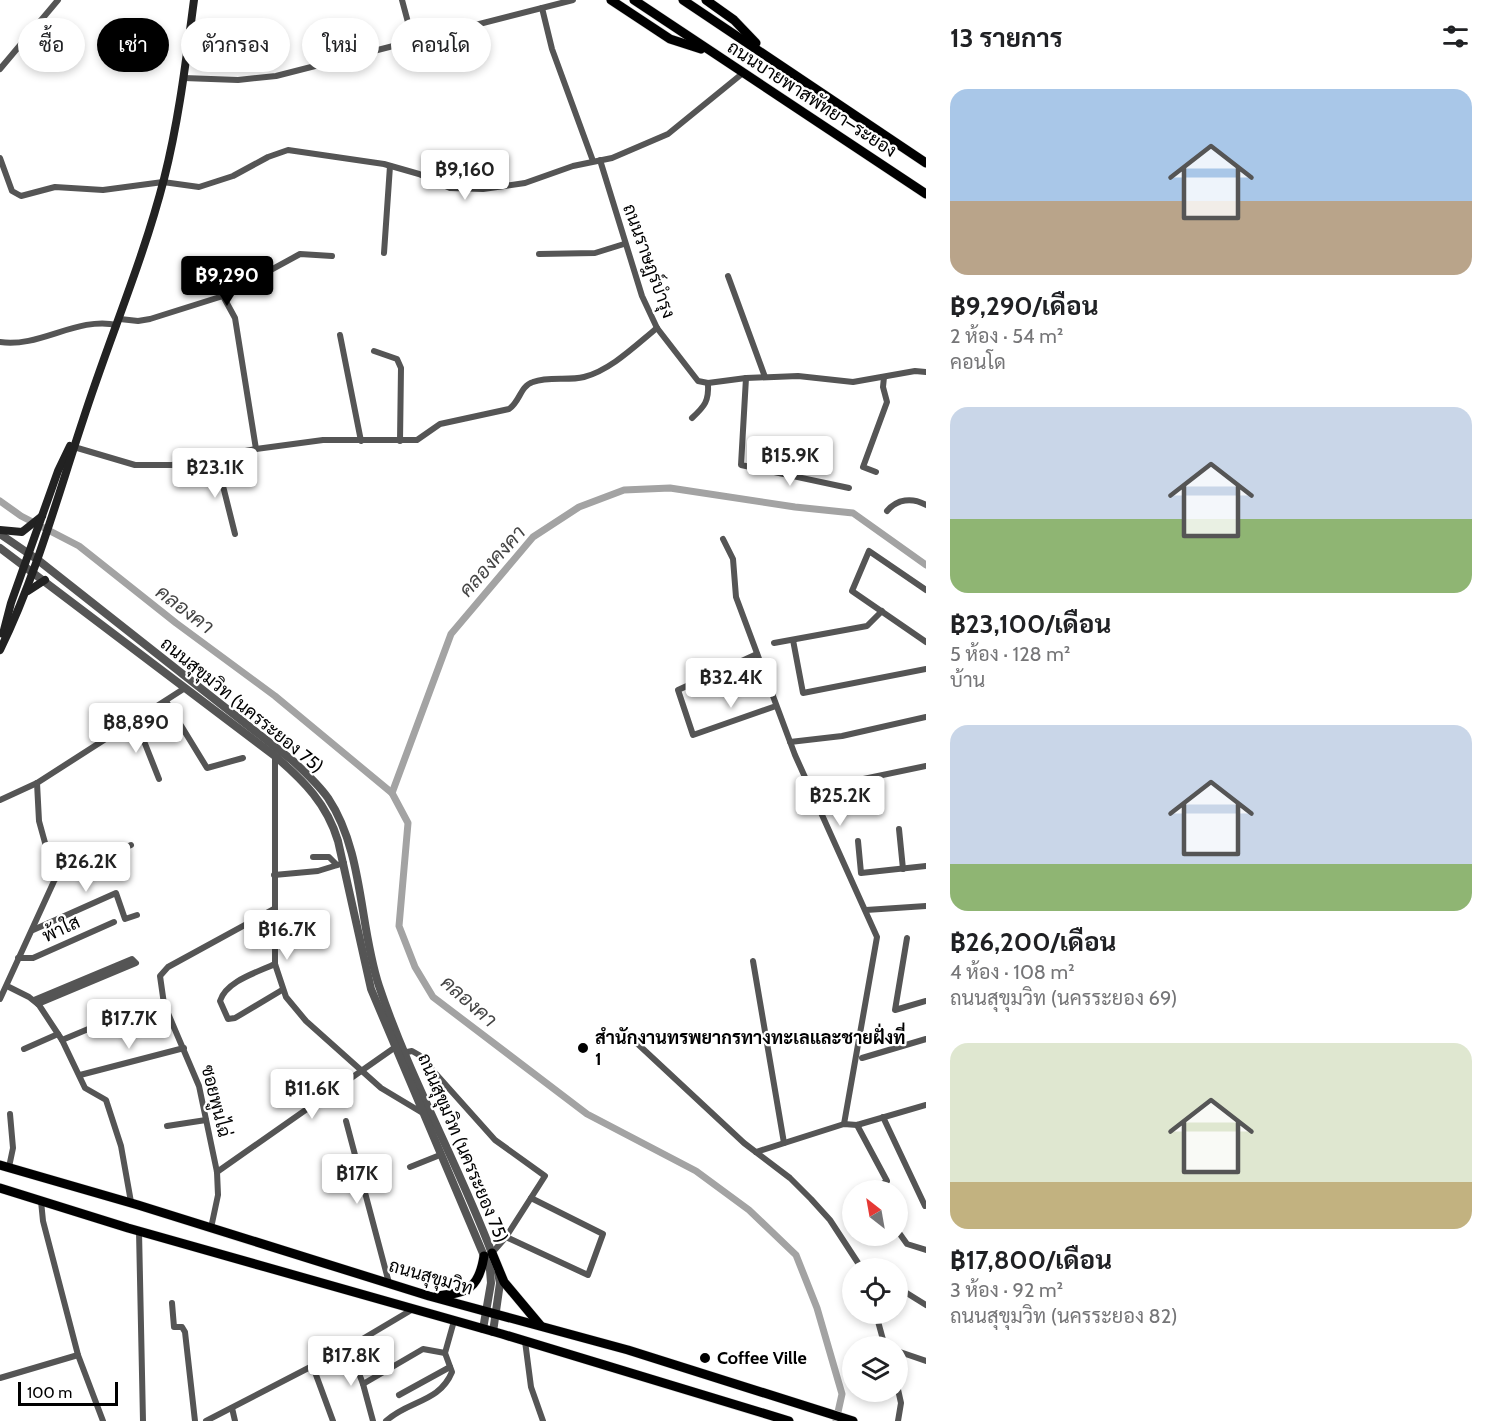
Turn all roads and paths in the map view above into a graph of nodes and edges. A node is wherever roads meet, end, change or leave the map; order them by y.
1 (58, 0) edge
2 (194, 0) edge
3 (402, 0) edge
4 (573, 0) edge
5 (611, 0) edge
6 (634, 0) edge
7 (683, 0) edge
8 (706, 0) edge
9 (542, 8) junction
10 (407, 18) edge
11 (491, 21) edge
12 (391, 47) edge
13 (710, 51) junction
14 (769, 57) junction
15 (0, 69) edge
16 (743, 74) junction
17 (184, 78) junction
18 (0, 158) edge
19 (597, 161) junction
20 (926, 163) edge
21 (390, 166) junction
22 (163, 182) junction
23 (926, 194) edge
24 (624, 244) junction
25 (384, 253) dead end
26 (539, 254) dead end
27 (332, 256) dead end
28 (728, 276) dead end
29 (223, 296) junction
30 (118, 322) junction
31 (657, 328) junction
32 (340, 335) dead end
33 (0, 342) edge
34 (374, 351) dead end
35 (926, 372) edge
36 (765, 377) junction
37 (884, 377) junction
38 (746, 378) junction
39 (708, 383) junction
40 (83, 418) junction
41 (692, 418) dead end
42 (362, 441) junction
43 (400, 441) junction
44 (74, 447) junction
45 (256, 449) junction
46 (208, 459) junction
47 (876, 472) dead end
48 (849, 488) dead end
49 (926, 505) edge
50 (887, 512) dead end
51 (42, 516) junction
52 (0, 532) edge
53 (235, 534) dead end
54 (723, 539) dead end
55 (0, 548) edge
56 (29, 554) junction
57 (38, 560) junction
58 (25, 565) junction
59 (33, 572) junction
60 (45, 580) junction
61 (926, 590) edge
62 (25, 594) junction
63 (882, 611) junction
64 (793, 640) junction
65 (926, 642) edge
66 (774, 644) dead end
67 (0, 648) edge
68 (757, 654) junction
69 (926, 669) edge
70 (185, 688) junction
71 (166, 702) junction
72 (776, 706) junction
73 (926, 717) edge
74 (136, 721) junction
75 (790, 742) junction
76 (275, 756) junction
77 (243, 758) dead end
78 (926, 766) edge
79 (159, 779) dead end
80 (37, 783) junction
81 (825, 787) dead end
82 (0, 800) edge
83 (899, 829) dead end
84 (858, 840) dead end
85 (130, 845) dead end
86 (313, 857) dead end
87 (340, 864) junction
88 (926, 866) edge
89 (903, 869) junction
90 (274, 875) junction
91 (55, 879) junction
92 (926, 906) edge
93 (274, 909) junction
94 (866, 910) junction
95 (137, 915) dead end
96 (114, 922) dead end
97 (32, 930) junction
98 (907, 938) dead end
99 (18, 958) junction
100 (753, 961) dead end
101 (274, 964) junction
102 (6, 986) junction
103 (75, 986) junction
104 (282, 990) junction
105 (0, 999) edge
106 (926, 1001) edge
107 (36, 1002) junction
108 (164, 1004) junction
109 (627, 1034) dead end
110 (60, 1037) junction
111 (926, 1039) edge
112 (184, 1048) junction
113 (24, 1049) dead end
114 (395, 1051) junction
115 (405, 1051) junction
116 (862, 1058) dead end
117 (360, 1071) junction
118 (80, 1075) junction
119 (926, 1105) edge
120 (421, 1112) junction
121 (10, 1114) dead end
122 (883, 1117) junction
123 (206, 1120) junction
124 (346, 1121) dead end
125 (844, 1124) junction
126 (857, 1125) junction
127 (167, 1126) dead end
128 (784, 1143) junction
129 (756, 1152) junction
130 (440, 1155) junction
131 (4, 1166) edge
132 (410, 1167) dead end
133 (217, 1172) junction
134 (886, 1180) edge
135 (0, 1188) edge
136 (531, 1198) junction
137 (41, 1201) junction
138 (131, 1203) junction
139 (925, 1206) edge
140 (212, 1228) junction
141 (139, 1231) junction
142 (506, 1237) junction
143 (908, 1244) edge
144 (926, 1250) edge
145 (488, 1254) junction
146 (856, 1258) edge
147 (389, 1283) junction
148 (908, 1294) edge
149 (429, 1296) junction
150 (172, 1304) dead end
151 (926, 1305) edge
152 (413, 1309) junction
153 (491, 1311) junction
154 (454, 1321) junction
155 (542, 1327) junction
156 (483, 1329) junction
157 (493, 1332) junction
158 (525, 1341) junction
159 (348, 1347) junction
160 (446, 1353) junction
161 (78, 1355) junction
162 (908, 1355) edge
163 (926, 1361) edge
164 (312, 1364) junction
165 (450, 1367) junction
166 (0, 1378) edge
167 (363, 1384) junction
168 (399, 1395) dead end
169 (901, 1402) edge
170 (232, 1408) junction
171 (103, 1421) edge
172 (143, 1421) edge
173 (195, 1421) edge
174 (206, 1421) edge
175 (235, 1421) edge
176 (333, 1421) edge
177 (373, 1421) edge
178 (386, 1421) edge
179 (543, 1421) edge
180 (789, 1421) edge
181 (853, 1421) edge
182 (898, 1421) edge

1 - 15 street
2 - 17 main road
3 - 10 street
4 - 9 street
5 - 13 main road, ถนนบายพาสพัทยา–ระยอง
6 - 13 main road, ถนนบายพาสพัทยา–ระยอง
7 - 14 main road, ถนนบายพาสพัทยา–ระยอง
8 - 14 main road, ถนนบายพาสพัทยา–ระยอง
9 - 11 street
9 - 19 street, ถนนราษฎร์บำรุง
12 - 17 street
13 - 16 main road, ถนนบายพาสพัทยา–ระยอง
14 - 20 main road, ถนนบายพาสพัทยา–ระยอง
16 - 19 street
16 - 23 main road, ถนนบายพาสพัทยา–ระยอง
17 - 22 main road
18 - 22 street
19 - 21 street
19 - 24 street, ถนนราษฎร์บำรุง
21 - 22 street
21 - 25 street
22 - 30 main road
24 - 26 street
24 - 31 street, ถนนราษฎร์บำรุง
27 - 29 street
28 - 36 street
29 - 30 street
29 - 45 street
30 - 33 street
30 - 40 main road
31 - 39 street, ถนนราษฎร์บำรุง
31 - 43 street
32 - 42 street
34 - 43 street
35 - 37 street
36 - 37 street
36 - 38 street
37 - 47 street
38 - 39 street
38 - 48 street
39 - 41 street
40 - 44 main road
40 - 51 main road
42 - 43 street
42 - 45 street
44 - 46 street
44 - 57 main road
45 - 46 street
46 - 53 street
49 - 50 street
51 - 52 main road
51 - 56 main road
52 - 56 street, ถนนสุขุมวิท (นครระยอง 75)
54 - 68 street
55 - 58 street, ถนนสุขุมวิท (นครระยอง 75)
56 - 57 street, ถนนสุขุมวิท (นครระยอง 75)
56 - 58 main road
57 - 59 main road
57 - 115 street, ถนนสุขุมวิท (นครระยอง 75)
58 - 59 street, ถนนสุขุมวิท (นครระยอง 75)
58 - 67 main road
59 - 60 street, ถนนสุขุมวิท (นครระยอง 75)
59 - 62 main road
60 - 62 main road
60 - 70 street, ถนนสุขุมวิท (นครระยอง 75)
61 - 63 street
62 - 67 main road
63 - 64 street
63 - 65 street
64 - 66 street
64 - 69 street
68 - 72 street
68 - 72 street
70 - 71 street
70 - 76 street, ถนนสุขุมวิท (นครระยอง 75)
71 - 74 street
71 - 77 street
72 - 75 street
73 - 75 street
74 - 79 street
74 - 80 street
75 - 94 street
76 - 87 street, ถนนสุขุมวิท (นครระยอง 75)
76 - 90 street
78 - 81 street
80 - 82 street
80 - 91 street
83 - 89 street
84 - 89 street
85 - 91 street
86 - 87 street
87 - 90 street
87 - 114 street, ถนนสุขุมวิท (นครระยอง 75)
88 - 89 street
90 - 93 street
91 - 97 street
92 - 94 street
93 - 101 street
93 - 108 street, ซอยพูนไฉ่
94 - 125 street
95 - 97 street
96 - 99 street, พ้าใส
97 - 99 street
98 - 106 street
99 - 102 street
100 - 128 street
101 - 104 street
101 - 104 street
102 - 105 street
102 - 107 street
103 - 103 street
103 - 107 street
104 - 117 street
107 - 110 street
108 - 110 street
108 - 112 street, ซอยพูนไฉ่
109 - 129 street
110 - 113 street
110 - 118 street
111 - 116 street
112 - 118 street
112 - 123 street, ซอยพูนไฉ่
114 - 115 street
114 - 117 street
114 - 120 street, ถนนสุขุมวิท (นครระยอง 75)
115 - 136 street
115 - 145 street, ถนนสุขุมวิท (นครระยอง 75)
117 - 120 street
117 - 133 street
118 - 138 street
119 - 122 street
120 - 130 street, ถนนสุขุมวิท (นครระยอง 75)
121 - 131 street
122 - 126 street
122 - 139 street
123 - 127 street
123 - 133 street, ซอยพูนไฉ่
124 - 147 street
125 - 126 street
125 - 128 street
126 - 134 street
128 - 129 street
129 - 146 street
130 - 132 street
130 - 145 street, ถนนสุขุมวิท (นครระยอง 75)
131 - 138 main road, ถนนสุขุมวิท
133 - 140 street, ซอยพูนไฉ่
135 - 137 main road, ถนนสุขุมวิท
136 - 142 street
136 - 142 street
137 - 141 main road, ถนนสุขุมวิท
137 - 161 street
138 - 140 main road, ถนนสุขุมวิท
140 - 147 main road, ถนนสุขุมวิท
141 - 152 main road, ถนนสุขุมวิท
141 - 172 street
142 - 145 street
143 - 144 street
145 - 149 main road
145 - 153 street, ถนนสุขุมวิท (นครระยอง 75)
145 - 155 main road
147 - 149 main road, ถนนสุขุมวิท
148 - 151 street
149 - 153 main road, ถนนสุขุมวิท
150 - 173 street
152 - 154 main road, ถนนสุขุมวิท
152 - 159 street
153 - 155 main road, ถนนสุขุมวิท
153 - 156 street, ถนนสุขุมวิท (นครระยอง 75)
153 - 157 street, ถนนสุขุมวิท (นครระยอง 75)
154 - 156 main road, ถนนสุขุมวิท
154 - 160 street
155 - 181 main road, ถนนสุขุมวิท
156 - 157 main road, ถนนสุขุมวิท
157 - 158 main road, ถนนสุขุมวิท
158 - 179 street
158 - 180 main road, ถนนสุขุมวิท
159 - 164 street
159 - 167 street
160 - 165 street
160 - 167 street
161 - 166 street
161 - 171 street
162 - 163 street
164 - 170 street
164 - 176 street
165 - 168 street
165 - 178 street
167 - 177 street
169 - 182 street
170 - 174 street
170 - 175 street

